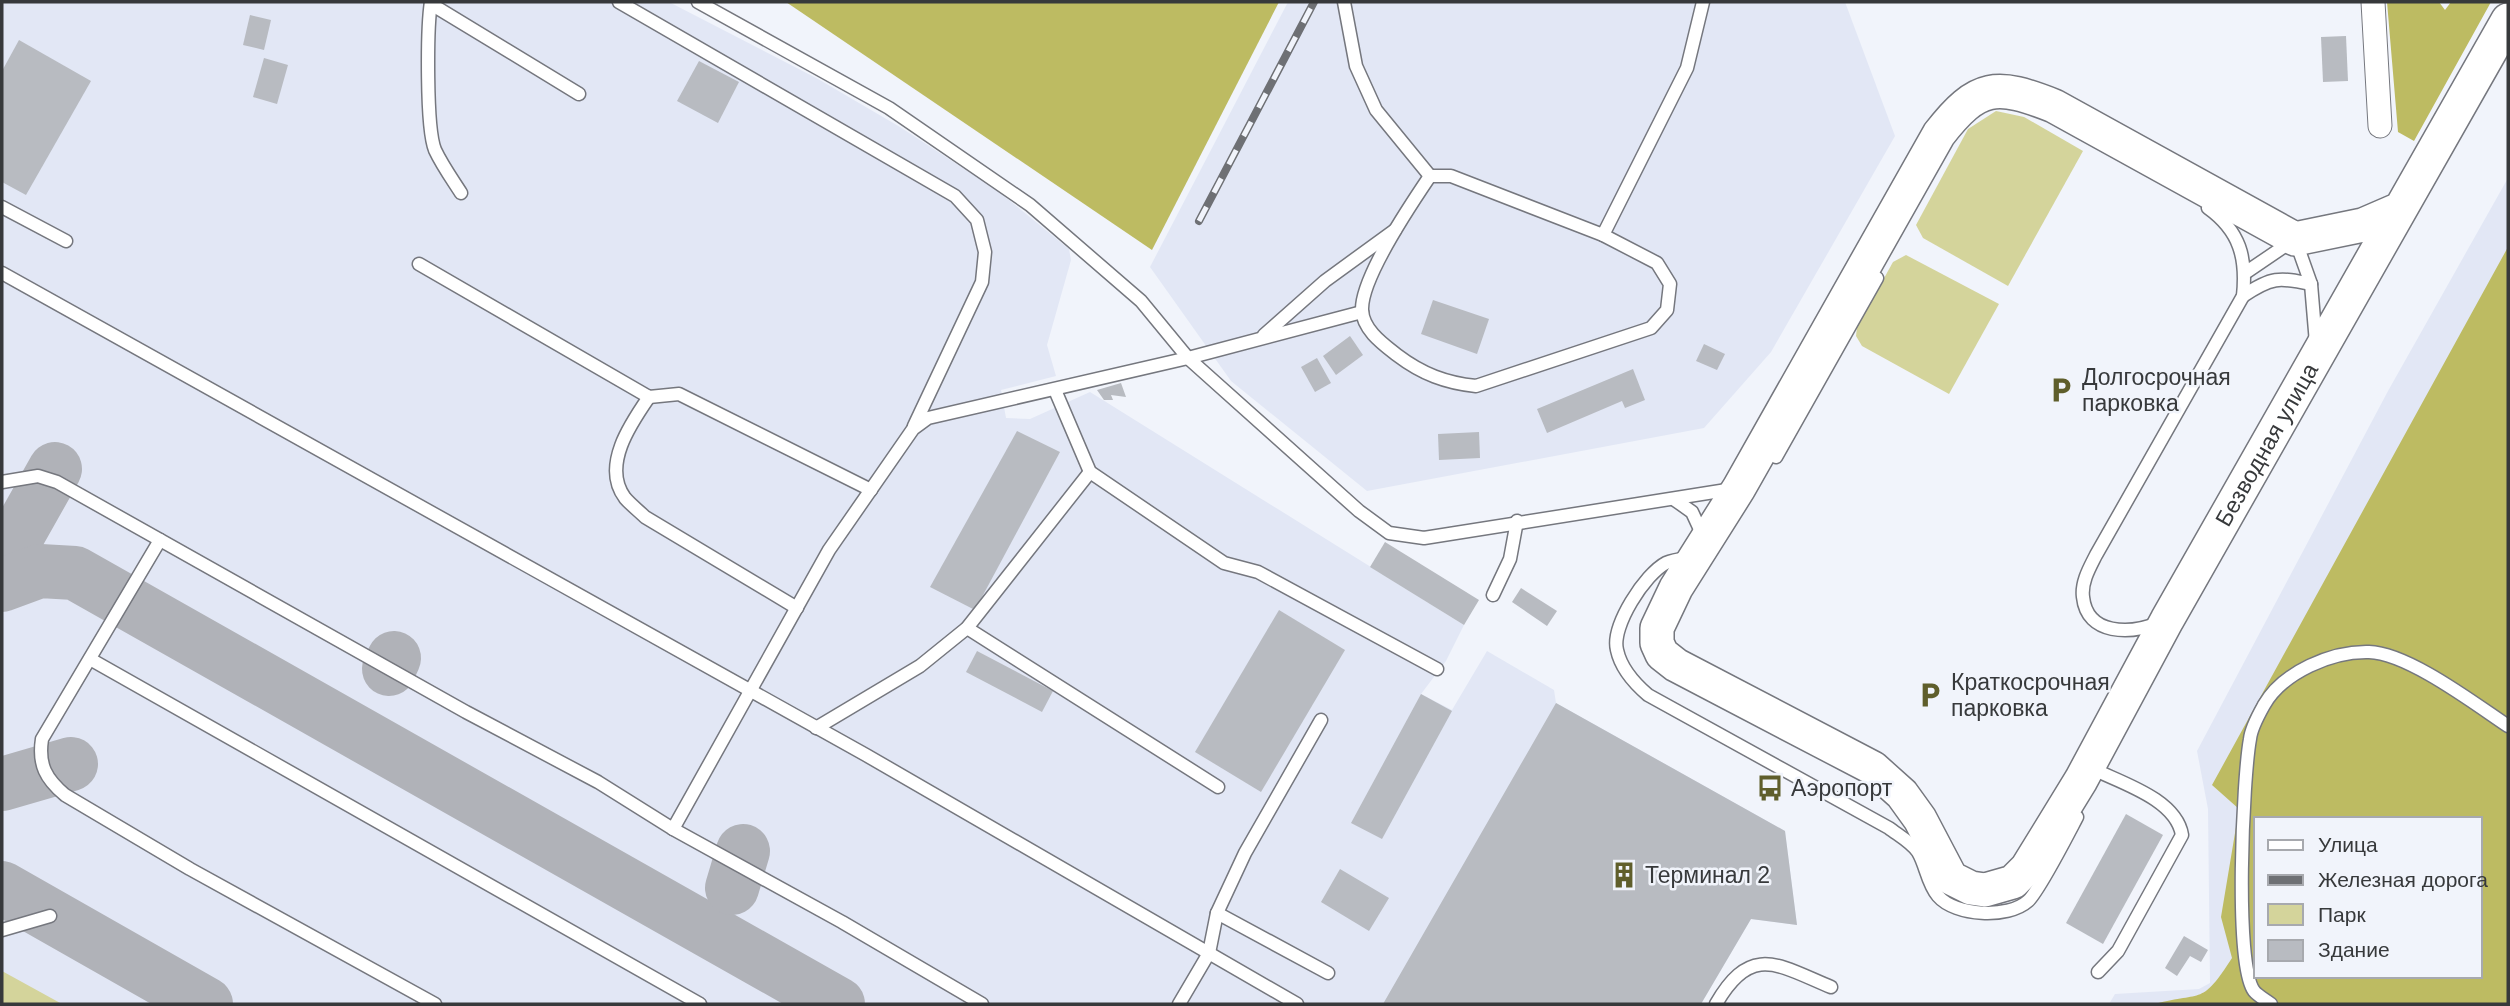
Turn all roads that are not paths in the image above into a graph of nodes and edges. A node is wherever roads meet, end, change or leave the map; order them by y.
1 (619, 2) edge
2 (698, 2) edge
3 (1344, 2) edge
4 (1703, 2) edge
5 (2372, 2) edge
6 (431, 3) edge
7 (2508, 20) edge
8 (579, 94) dead end
9 (2036, 114) dead end
10 (2379, 126) dead end
11 (1959, 131) dead end
12 (1430, 176) junction
13 (461, 192) dead end
14 (2191, 198) dead end
15 (2, 207) edge
16 (2400, 209) junction
17 (1399, 228) junction
18 (1603, 235) junction
19 (2295, 239) junction
20 (66, 241) dead end
21 (1886, 261) dead end
22 (419, 264) dead end
23 (2, 272) edge
24 (2245, 273) junction
25 (2311, 284) junction
26 (2244, 296) junction
27 (1362, 312) junction
28 (1261, 337) junction
29 (2317, 357) junction
30 (1188, 358) junction
31 (1055, 390) junction
32 (649, 397) junction
33 (913, 429) junction
34 (1090, 472) junction
35 (1755, 480) junction
36 (2, 482) edge
37 (871, 490) junction
38 (1675, 500) junction
39 (1517, 522) junction
40 (160, 540) junction
41 (1701, 549) junction
42 (1493, 595) dead end
43 (797, 608) junction
44 (2167, 620) junction
45 (967, 628) junction
46 (90, 659) junction
47 (1437, 669) dead end
48 (750, 691) junction
49 (1321, 720) dead end
50 (2508, 726) edge
51 (817, 728) junction
52 (2085, 773) junction
53 (1218, 787) dead end
54 (673, 829) junction
55 (1217, 913) junction
56 (50, 916) dead end
57 (2, 930) edge
58 (1209, 953) junction
59 (2098, 972) dead end
60 (1328, 973) dead end
61 (1831, 987) dead end
62 (435, 1004) edge
63 (700, 1004) edge
64 (982, 1004) edge
65 (1179, 1004) edge
66 (1297, 1004) edge
67 (1716, 1004) edge
68 (2271, 1004) edge

1 - 33 lane
2 - 30 lane
3 - 12 lane
4 - 18 lane
5 - 10 street
6 - 8 lane
6 - 13 lane
7 - 16 main road, Безводная улица
9 - 11 lane
12 - 17 lane
12 - 18 lane
14 - 24 lane
15 - 20 lane
16 - 19 main road
16 - 29 main road, Безводная улица
17 - 27 lane
17 - 28 lane
18 - 27 lane
19 - 24 lane
19 - 25 lane
19 - 35 main road
21 - 35 lane
22 - 32 lane
23 - 48 lane
24 - 26 lane
25 - 26 lane
25 - 29 lane
26 - 44 lane
27 - 28 lane
28 - 30 lane
29 - 44 main road, Безводная улица
30 - 31 lane
30 - 39 lane
31 - 33 lane
31 - 34 lane
32 - 37 lane
32 - 43 lane
33 - 37 lane
34 - 45 lane
34 - 47 lane
35 - 38 lane
35 - 41 main road
36 - 40 lane
37 - 43 lane
38 - 39 lane
38 - 41 lane
39 - 42 lane
40 - 46 lane
40 - 54 lane
41 - 52 main road, Безводная улица
41 - 52 lane
43 - 48 lane
44 - 52 main road, Безводная улица
45 - 51 lane
45 - 53 lane
46 - 62 lane
46 - 63 lane
48 - 51 lane
48 - 54 lane
49 - 55 lane
50 - 68 lane
51 - 58 lane
52 - 59 lane
54 - 64 lane
55 - 58 lane
55 - 60 lane
56 - 57 lane
58 - 65 lane
58 - 66 lane
61 - 67 lane

